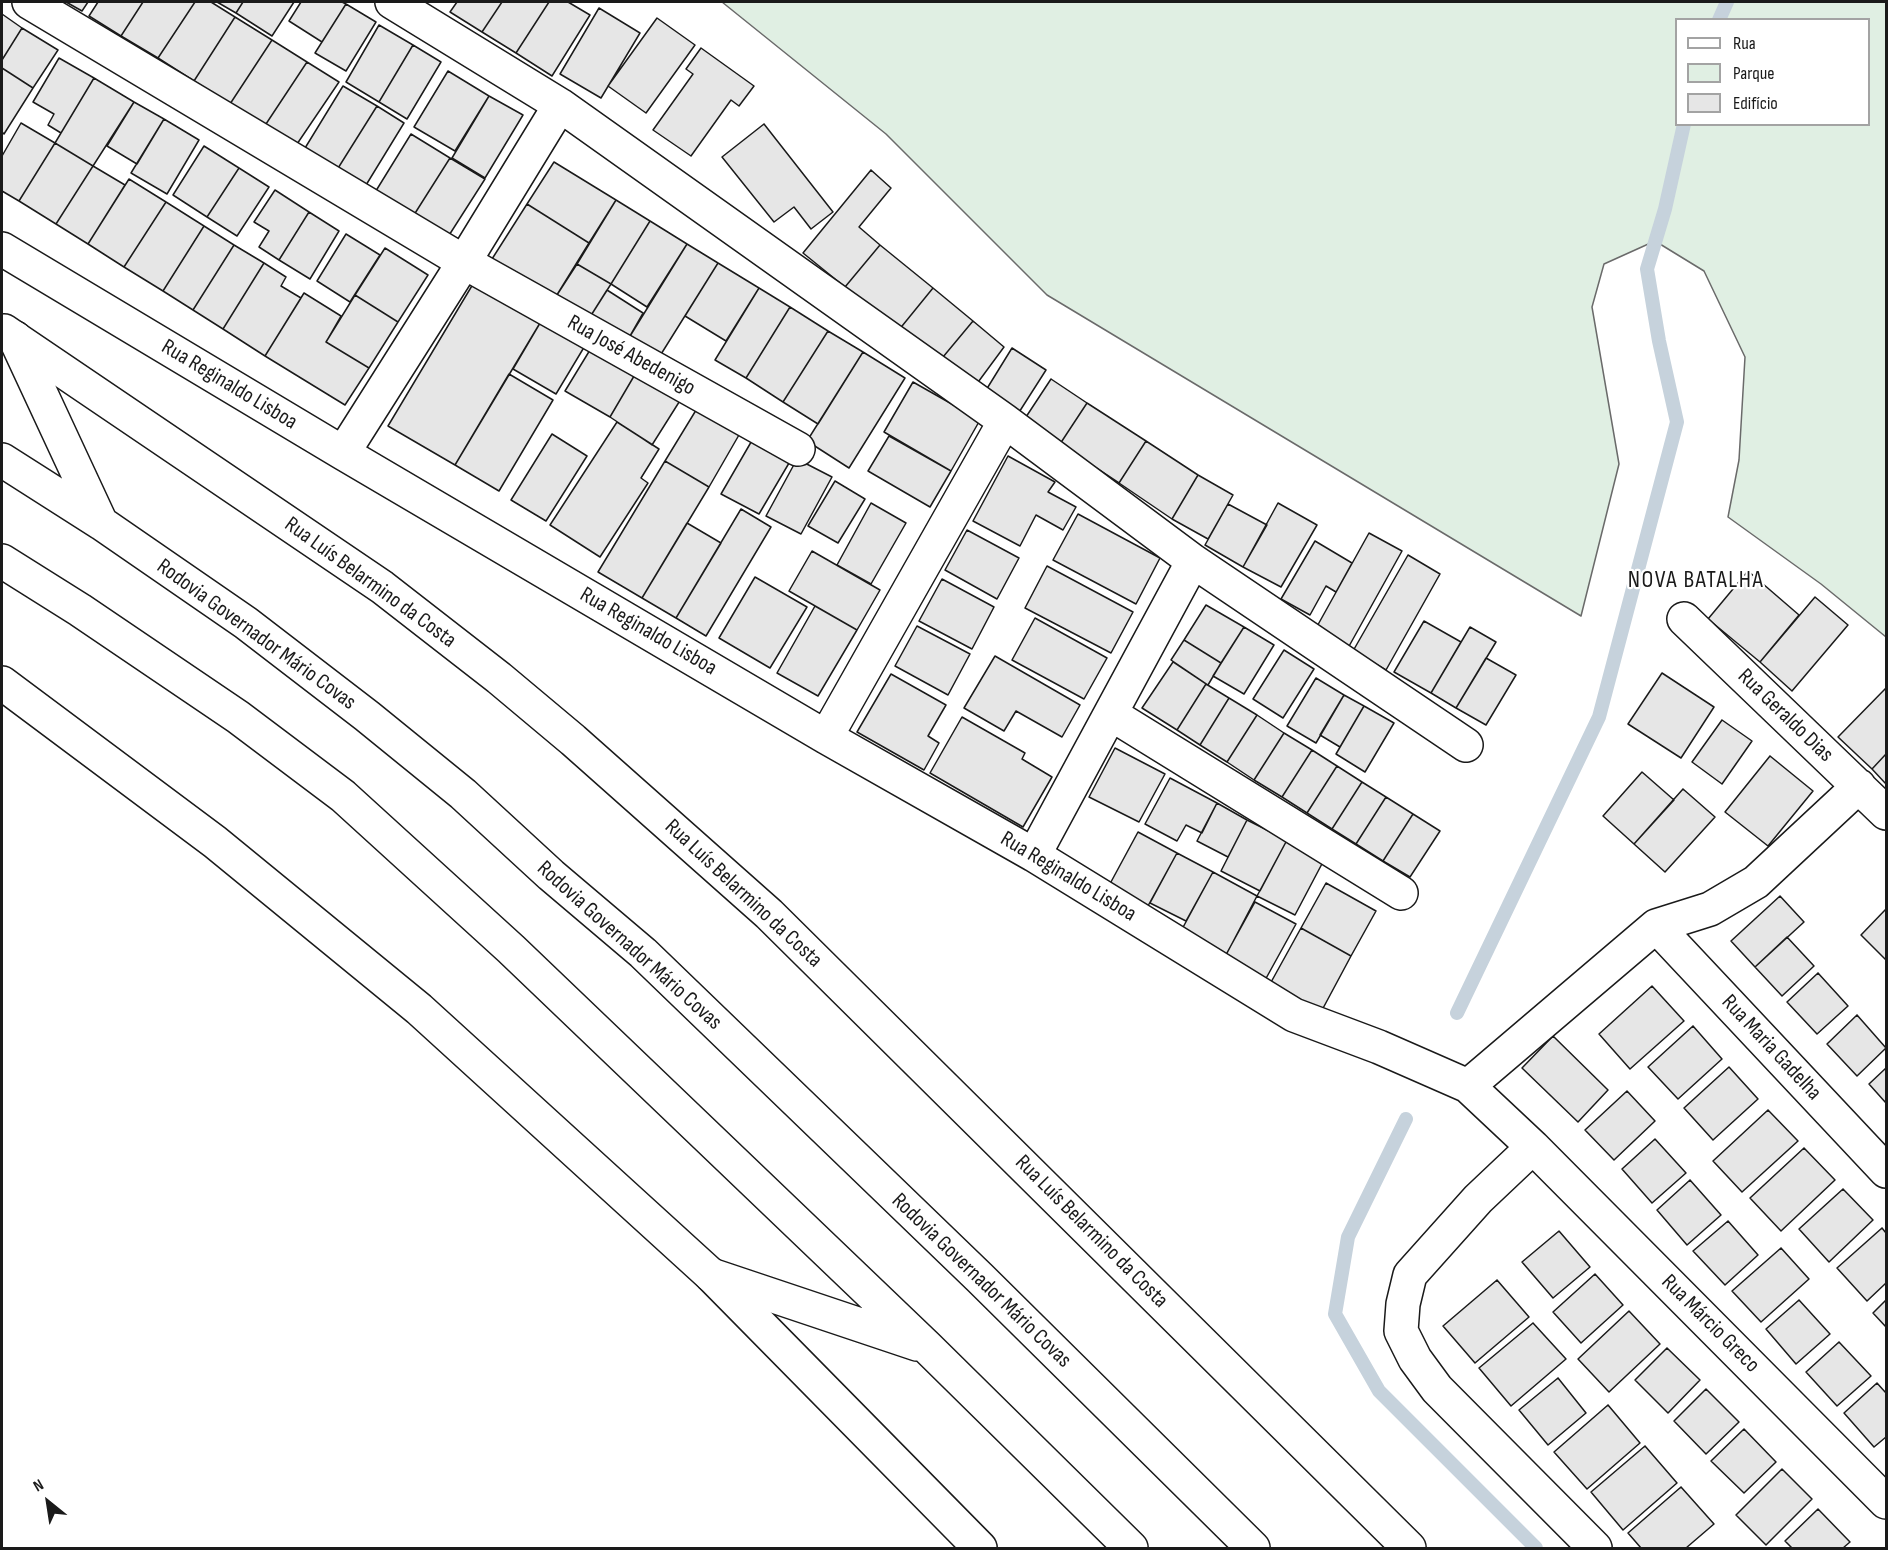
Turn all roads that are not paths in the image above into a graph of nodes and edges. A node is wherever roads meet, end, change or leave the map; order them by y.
1 (29, 2) edge
2 (392, 2) edge
3 (560, 105) junction
4 (2, 249) edge
5 (464, 262) junction
6 (8, 333) edge
7 (1005, 421) junction
8 (798, 449) dead end
9 (343, 453) junction
10 (2, 460) edge
11 (102, 524) junction
12 (2, 561) edge
13 (1193, 561) junction
14 (1684, 619) dead end
15 (2, 683) edge
16 (1111, 714) junction
17 (826, 737) junction
18 (1466, 745) dead end
19 (1859, 786) junction
20 (1887, 813) edge
21 (1034, 855) junction
22 (1401, 893) dead end
23 (1656, 926) junction
24 (1468, 1086) junction
25 (1533, 1147) junction
26 (1887, 1171) edge
27 (711, 1275) junction
28 (927, 1347) junction
29 (1887, 1502) edge
30 (980, 1548) edge
31 (1131, 1548) edge
32 (1253, 1548) edge
33 (1409, 1548) edge
34 (1595, 1548) edge

1 - 5 main road, Rua José Abedenigo
2 - 3 main road
3 - 5 main road
3 - 7 main road
4 - 9 main road, Rua Reginaldo Lisboa
5 - 8 main road, Rua José Abedenigo
5 - 9 main road
6 - 11 main road
6 - 33 main road, Rua Luís Belarmino da Costa
7 - 13 main road
7 - 17 main road
9 - 17 main road, Rua Reginaldo Lisboa
10 - 11 main road, Rodovia Governador Mário Covas
11 - 32 main road, Rodovia Governador Mário Covas
12 - 28 main road
13 - 16 main road
13 - 18 main road
14 - 19 main road, Rua Geraldo Dias
15 - 27 main road
16 - 21 main road
16 - 22 main road
17 - 21 main road, Rua Reginaldo Lisboa
19 - 20 main road, Rua Geraldo Dias
19 - 23 main road
21 - 24 main road, Rua Reginaldo Lisboa
23 - 24 main road
23 - 26 main road, Rua Maria Gadelha
24 - 25 main road, Rua Márcio Greco
25 - 29 main road, Rua Márcio Greco
25 - 34 main road
27 - 28 main road
27 - 30 main road
28 - 31 main road

